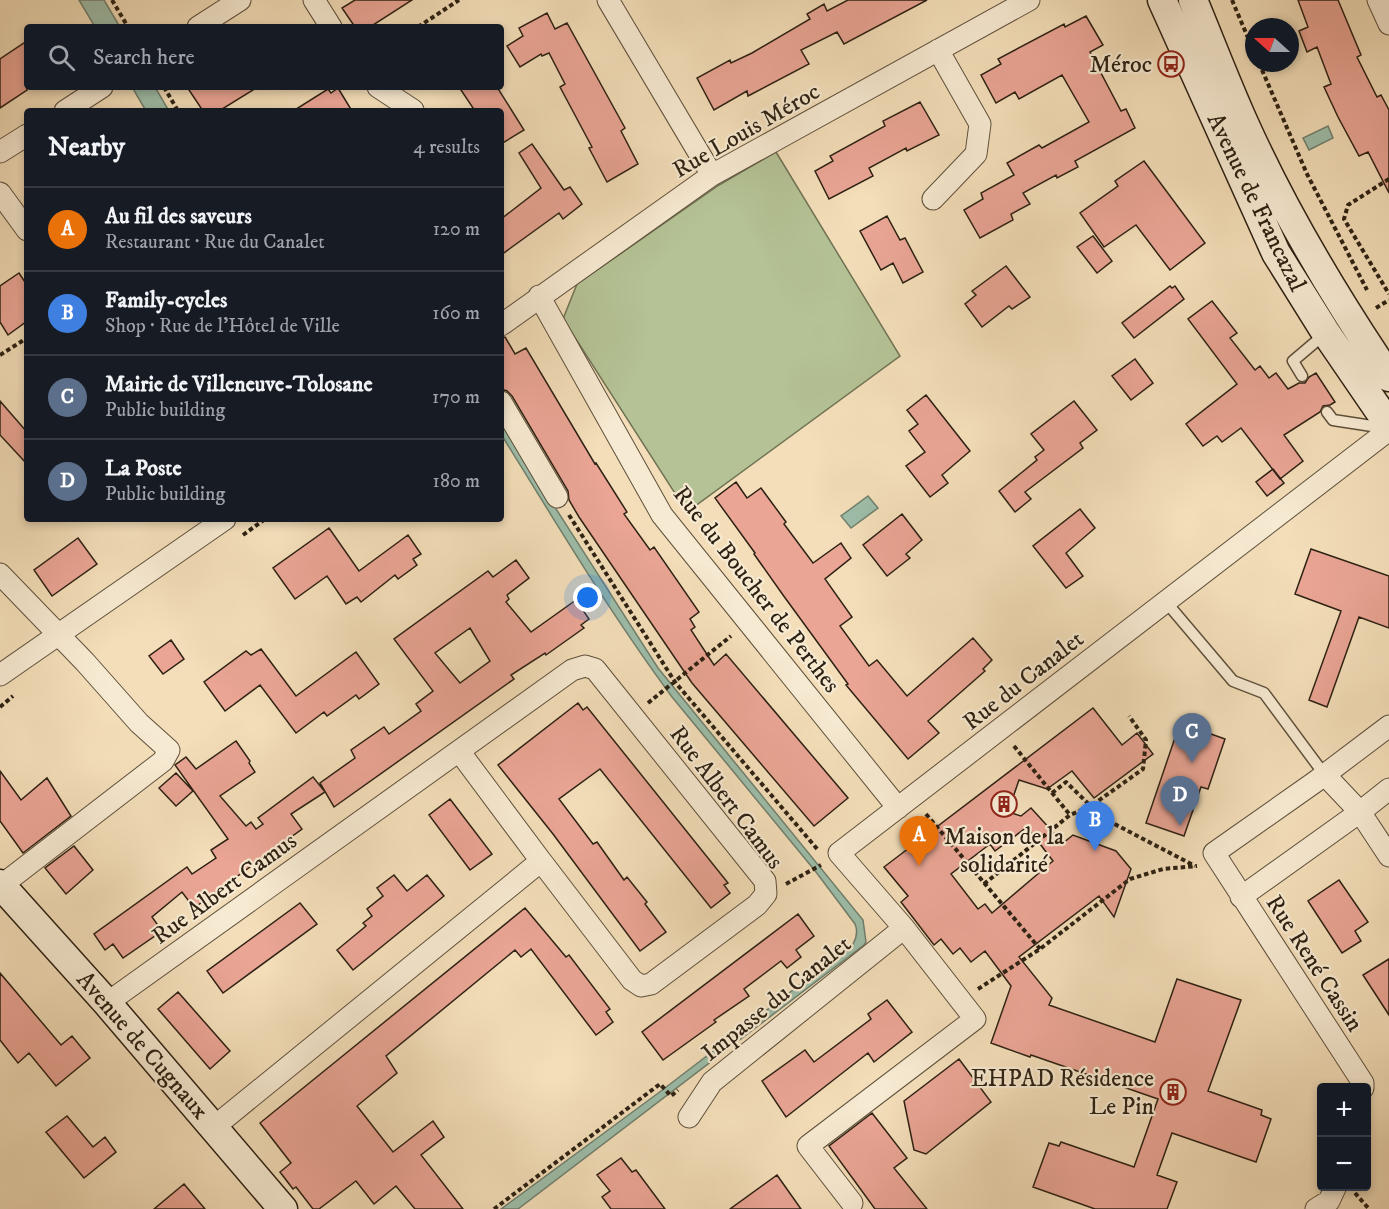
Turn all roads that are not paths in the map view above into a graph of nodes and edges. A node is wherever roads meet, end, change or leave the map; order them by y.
1 (240, 0) edge
2 (314, 0) edge
3 (608, 0) edge
4 (1029, 0) edge
5 (1162, 0) edge
6 (1193, 0) edge
7 (1378, 0) edge
8 (203, 24) edge
9 (328, 24) edge
10 (1389, 24) edge
11 (938, 50) junction
12 (97, 90) edge
13 (383, 90) edge
14 (70, 108) edge
15 (410, 108) edge
16 (24, 137) edge
17 (0, 152) edge
18 (712, 175) junction
19 (0, 193) edge
20 (933, 199) dead end
21 (24, 226) edge
22 (539, 296) junction
23 (504, 323) edge
24 (1337, 326) junction
25 (1302, 376) dead end
26 (1389, 377) edge
27 (504, 407) edge
28 (1327, 412) dead end
29 (1389, 428) edge
30 (557, 497) road end
31 (221, 522) edge
32 (0, 574) edge
33 (1166, 602) junction
34 (57, 634) junction
35 (0, 675) edge
36 (1389, 726) edge
37 (459, 751) junction
38 (1324, 774) junction
39 (1389, 789) edge
40 (905, 803) junction
41 (1360, 812) junction
42 (1389, 856) edge
43 (541, 861) junction
44 (1, 884) edge
45 (1241, 897) junction
46 (904, 928) junction
47 (108, 1003) junction
48 (1363, 1083) edge
49 (689, 1117) dead end
50 (214, 1127) junction
51 (1334, 1191) edge
52 (852, 1203) dead end
53 (283, 1209) edge
54 (1316, 1209) edge

1 - 8 street
2 - 9 street
3 - 18 street
4 - 11 street, Rue Louis Méroc
5 - 24 main road, Avenue de Francazal
6 - 24 main road, Avenue de Francazal
7 - 10 street
11 - 18 street, Rue Louis Méroc
11 - 20 street
12 - 14 street
13 - 15 street
16 - 17 street
18 - 22 street, Rue Louis Méroc
19 - 21 street
22 - 23 street, Rue Louis Méroc
22 - 40 street, Rue du Boucher de Perthes
24 - 25 lane
24 - 26 main road, Avenue de Francazal
24 - 29 main road, Avenue de Francazal
27 - 30 street
28 - 29 lane
29 - 33 street, Rue du Canalet
31 - 34 street
32 - 34 street
33 - 38 lane
33 - 40 street, Rue du Canalet
34 - 35 street
34 - 44 street
36 - 38 street
37 - 43 street, Rue Albert Camus
37 - 43 street, Rue Albert Camus
37 - 47 street, Rue Albert Camus
38 - 41 street
38 - 45 street, Rue René Cassin
39 - 41 street
40 - 46 street, Rue du Canalet
41 - 42 street
41 - 45 street
43 - 50 street
44 - 47 main road, Avenue de Cugnaux
45 - 48 street, Rue René Cassin
46 - 49 street, Impasse du Canalet
46 - 52 street, Rue du Canalet
47 - 50 main road, Avenue de Cugnaux
50 - 53 main road, Avenue de Cugnaux
51 - 54 street

